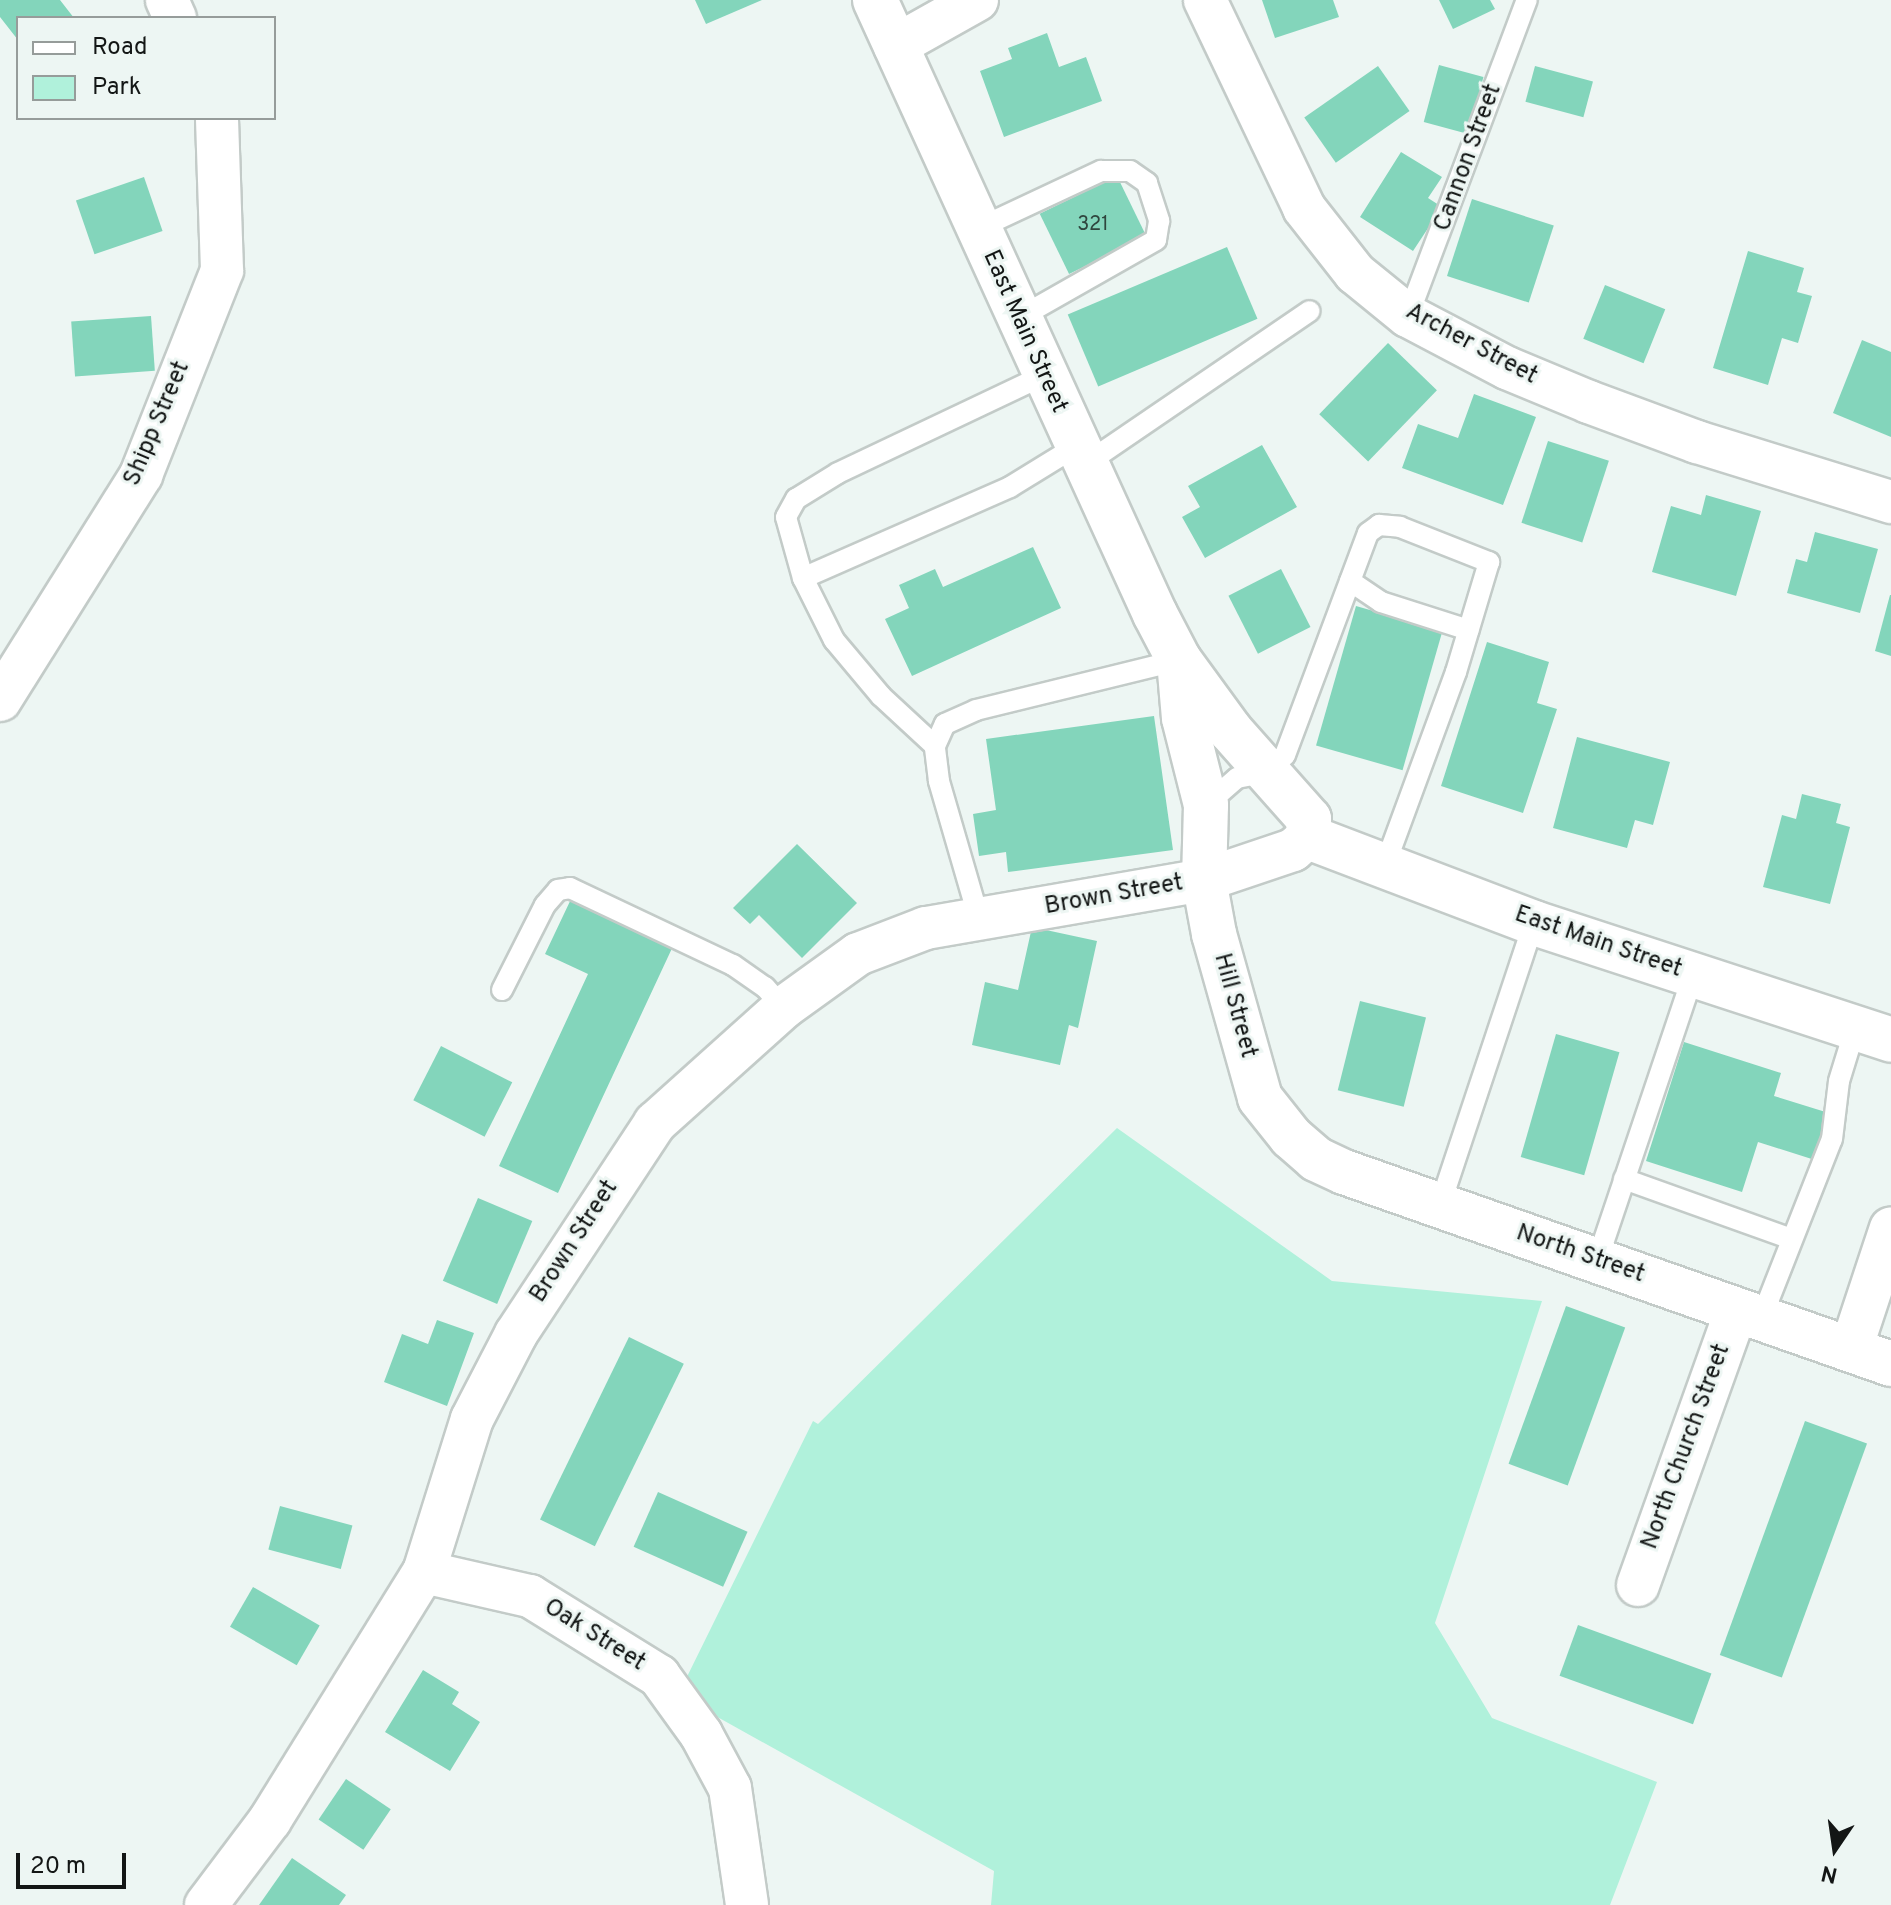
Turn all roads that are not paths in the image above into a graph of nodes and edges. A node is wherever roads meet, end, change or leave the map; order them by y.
1 (875, 0) edge
2 (977, 0) edge
3 (1205, 0) edge
4 (1527, 0) edge
5 (895, 46) junction
6 (217, 120) edge
7 (977, 229) junction
8 (1310, 311) dead end
9 (1408, 316) junction
10 (1017, 319) junction
11 (1044, 375) junction
12 (1080, 456) junction
13 (1891, 502) edge
14 (803, 578) junction
15 (1350, 581) junction
16 (1469, 630) junction
17 (1179, 660) junction
18 (0, 700) edge
19 (935, 746) junction
20 (1269, 772) junction
21 (1206, 805) junction
22 (1308, 837) junction
23 (1385, 865) junction
24 (1204, 880) junction
25 (979, 919) junction
26 (1534, 923) junction
27 (1693, 975) junction
28 (502, 990) dead end
29 (783, 1008) junction
30 (1873, 1034) edge
31 (1281, 1125) joint
32 (1624, 1179) junction
33 (1440, 1205) junction
34 (1891, 1228) edge
35 (1792, 1239) junction
36 (1597, 1261) junction
37 (1749, 1314) junction
38 (1851, 1349) junction
39 (1891, 1364) edge
40 (424, 1572) junction
41 (1638, 1585) dead end
42 (206, 1905) edge
43 (747, 1905) edge

1 - 5 main road, East Main Street
2 - 5 street
3 - 9 street, Archer Street
4 - 9 lane, Cannon Street
5 - 7 main road, East Main Street
6 - 18 street, Shipp Street
7 - 10 main road, East Main Street
7 - 10 lane
8 - 12 lane
9 - 13 street, Archer Street
10 - 11 main road, East Main Street
11 - 12 main road, East Main Street
11 - 14 lane
12 - 14 lane
12 - 17 main road, East Main Street
14 - 19 lane
15 - 16 lane
15 - 16 lane
15 - 20 lane
16 - 23 lane
17 - 19 lane
17 - 20 main road, East Main Street
17 - 21 main road, East Main Street
19 - 25 lane
20 - 21 lane
20 - 22 main road, East Main Street
21 - 24 main road, East Main Street
22 - 23 main road, East Main Street
22 - 24 street
23 - 26 main road, East Main Street
24 - 25 street, Brown Street
24 - 31 main road, Hill Street
25 - 29 street, Brown Street
26 - 27 main road, East Main Street
26 - 33 lane
27 - 30 main road, East Main Street
27 - 32 lane
28 - 29 lane
29 - 40 street, Brown Street
30 - 35 lane
31 - 33 main road, North Street
32 - 35 lane
32 - 36 lane
33 - 36 main road, North Street
34 - 38 street
35 - 37 lane
36 - 37 main road, North Street
37 - 38 main road, North Street
37 - 41 street, North Church Street
38 - 39 main road, North Street
40 - 42 street, Brown Street
40 - 43 street, Oak Street

